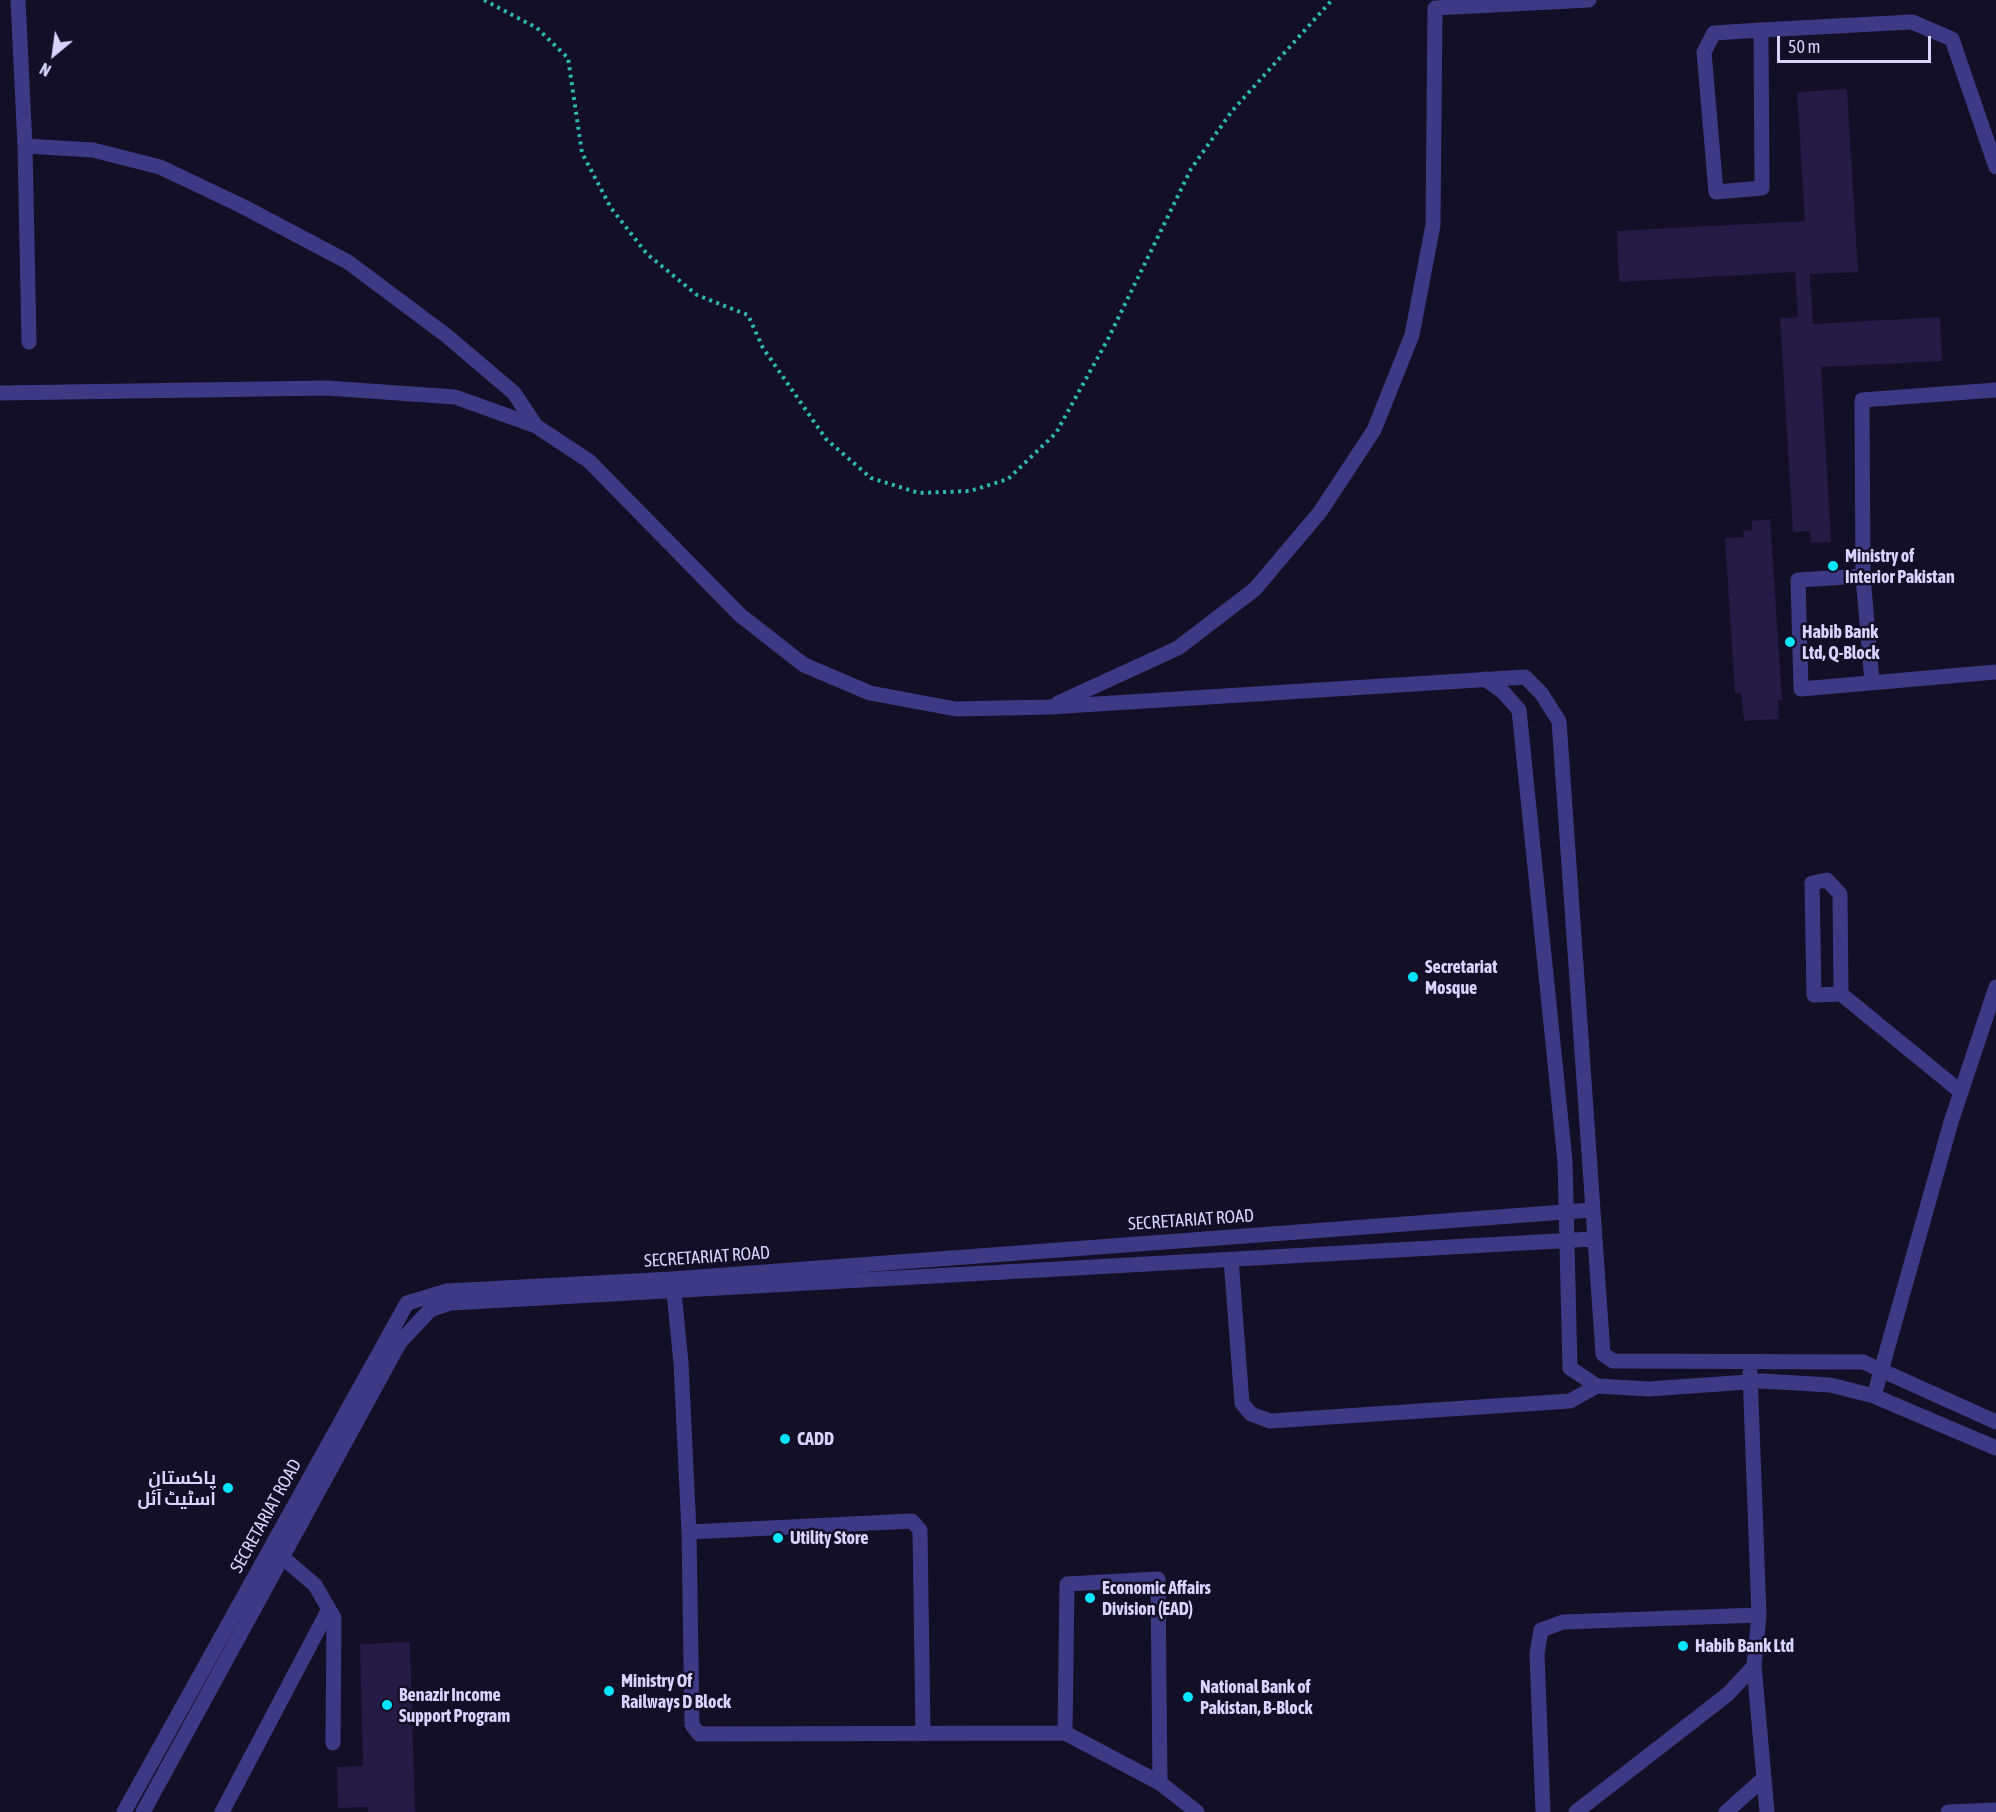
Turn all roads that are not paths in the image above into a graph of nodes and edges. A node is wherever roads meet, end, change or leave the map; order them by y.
1 (18, 0) edge
2 (1589, 0) edge
3 (1761, 30) junction
4 (25, 146) junction
5 (1995, 164) edge
6 (29, 342) dead end
7 (1996, 390) edge
8 (0, 393) edge
9 (536, 426) junction
10 (1863, 576) junction
11 (1996, 672) edge
12 (1485, 679) junction
13 (1872, 682) junction
14 (1050, 706) junction
15 (1996, 987) edge
16 (1841, 994) junction
17 (1961, 1092) junction
18 (1591, 1210) junction
19 (1567, 1211) junction
20 (1593, 1239) junction
21 (1569, 1240) junction
22 (1231, 1259) junction
23 (673, 1285) junction
24 (1749, 1361) junction
25 (1883, 1371) junction
26 (1751, 1382) junction
27 (1597, 1386) junction
28 (1874, 1396) junction
29 (1996, 1422) edge
30 (1996, 1448) edge
31 (689, 1532) junction
32 (282, 1557) junction
33 (329, 1609) junction
34 (1759, 1615) junction
35 (1754, 1666) junction
36 (1065, 1732) junction
37 (924, 1733) junction
38 (333, 1743) dead end
39 (1763, 1779) junction
40 (1160, 1783) junction
41 (1996, 1810) edge
42 (124, 1812) edge
43 (142, 1812) edge
44 (222, 1812) edge
45 (1197, 1812) edge
46 (1544, 1812) edge
47 (1576, 1812) edge
48 (1726, 1812) edge
49 (1767, 1812) edge
50 (1945, 1812) edge

1 - 4 street
2 - 14 street
3 - 3 street
3 - 5 street
4 - 6 street
4 - 9 street
7 - 10 street
8 - 9 street
9 - 14 street
10 - 13 street
10 - 13 street
11 - 13 street
12 - 14 street
12 - 18 street
12 - 19 street
15 - 17 street
16 - 16 street
16 - 17 street
17 - 25 street
18 - 19 street, SECRETARIAT ROAD
18 - 20 street
19 - 21 street
19 - 23 street, SECRETARIAT ROAD
20 - 21 street, SECRETARIAT ROAD
20 - 24 street
21 - 22 street, SECRETARIAT ROAD
21 - 27 street
22 - 23 street, SECRETARIAT ROAD
22 - 27 street
23 - 31 street
23 - 32 street, SECRETARIAT ROAD
23 - 42 street, SECRETARIAT ROAD
24 - 25 street
24 - 26 street
25 - 28 street
25 - 29 street
26 - 27 street
26 - 28 street
26 - 34 street
28 - 30 street
31 - 37 street
31 - 37 street
32 - 33 street
32 - 43 street, SECRETARIAT ROAD
33 - 38 street
33 - 44 street
34 - 35 street
34 - 46 street
35 - 39 street
35 - 47 street
36 - 37 street
36 - 40 street
36 - 40 street
39 - 48 street
39 - 49 street
40 - 45 street
41 - 50 street

